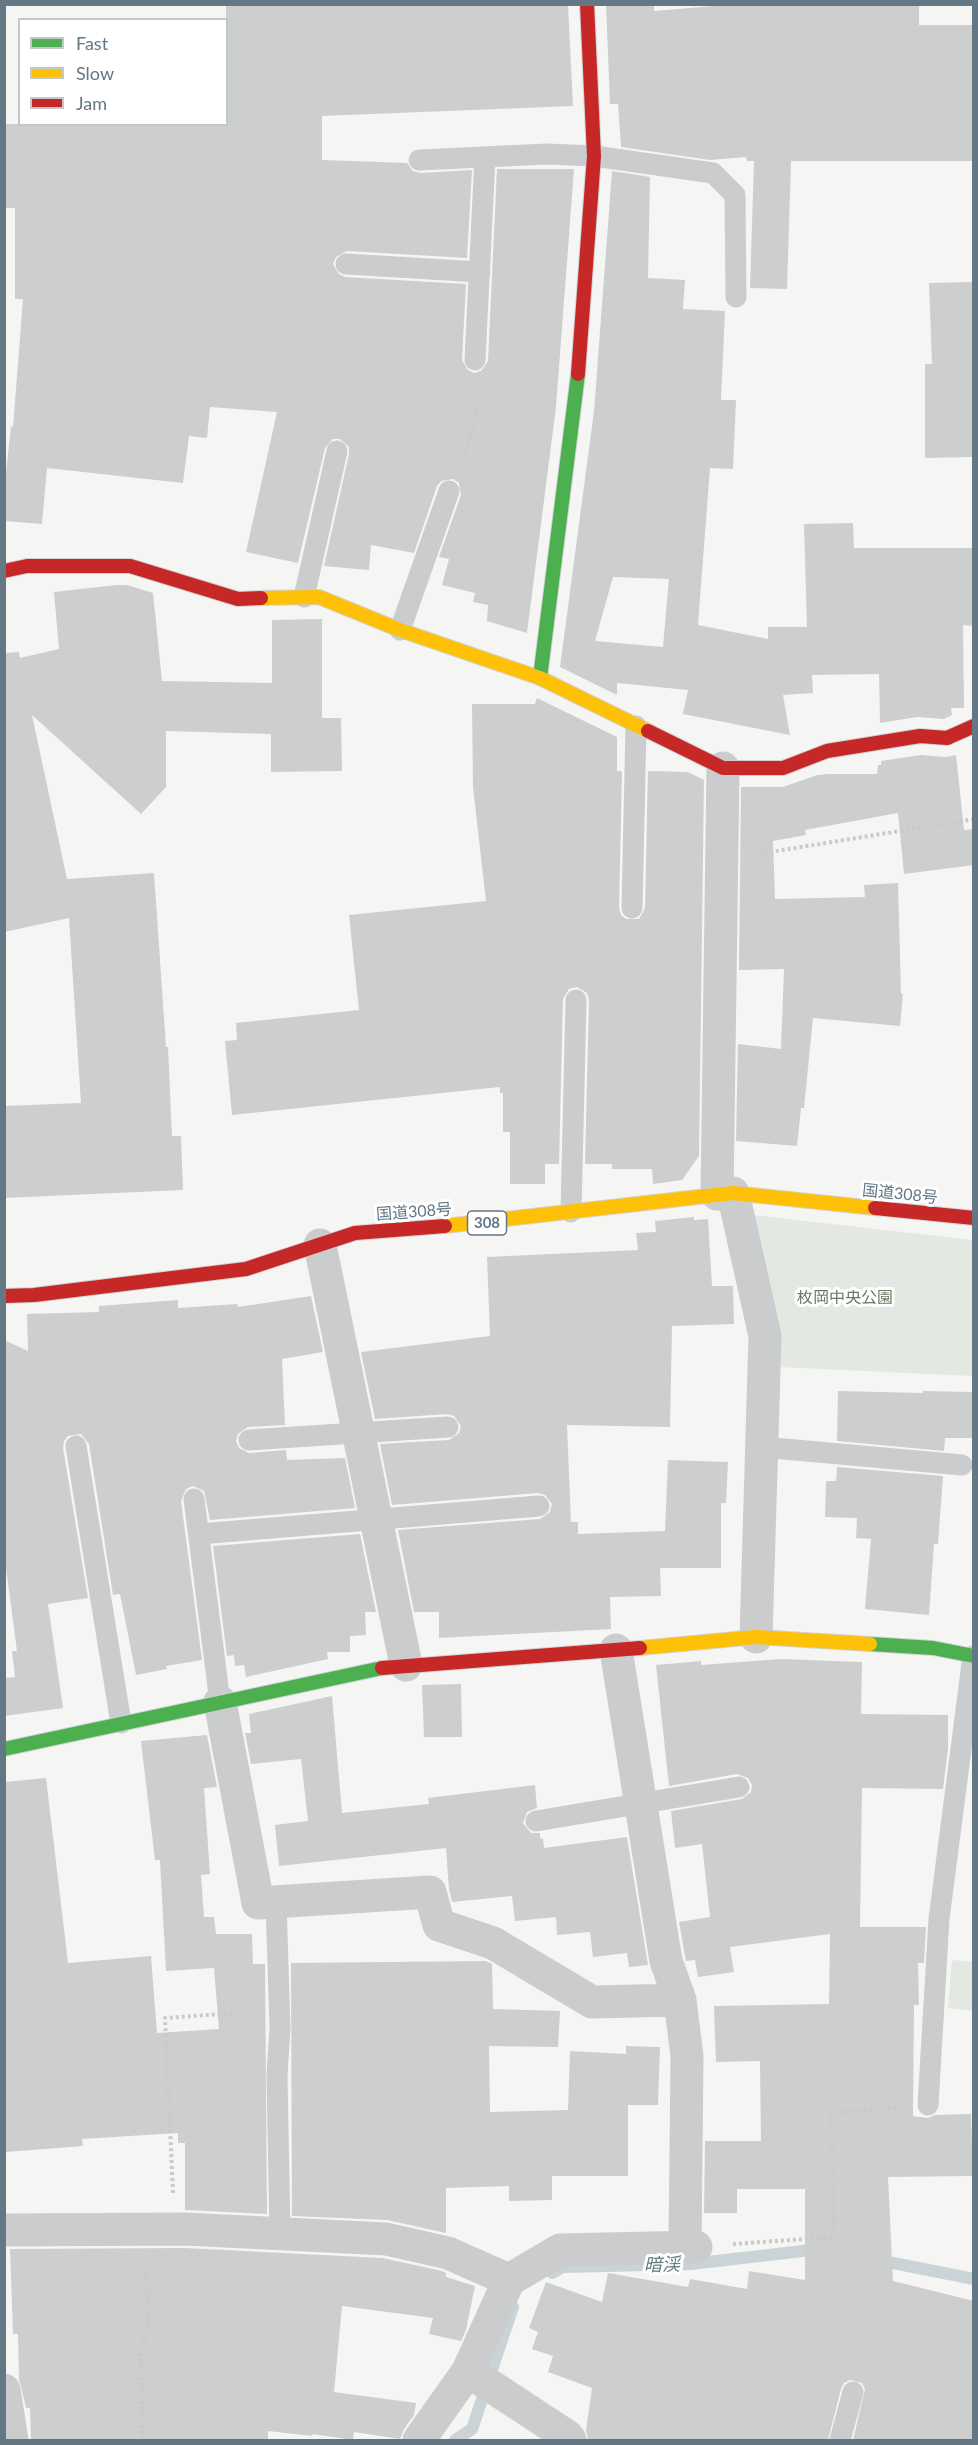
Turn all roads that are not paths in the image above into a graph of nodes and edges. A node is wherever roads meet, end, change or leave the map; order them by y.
1 (587, 4) edge
2 (594, 156) junction
3 (485, 157) junction
4 (419, 160) dead end
5 (346, 264) dead end
6 (480, 272) junction
7 (736, 297) dead end
8 (475, 360) road end
9 (337, 451) dead end
10 (449, 491) road end
11 (4, 571) edge
12 (304, 597) junction
13 (400, 630) junction
14 (540, 678) junction
15 (636, 726) junction
16 (974, 726) edge
17 (723, 768) junction
18 (632, 908) dead end
19 (576, 1000) dead end
20 (725, 1193) junction
21 (571, 1212) junction
22 (974, 1218) edge
23 (321, 1245) junction
24 (4, 1296) edge
25 (448, 1427) dead end
26 (359, 1432) junction
27 (249, 1440) dead end
28 (76, 1446) dead end
29 (762, 1447) junction
30 (962, 1465) dead end
31 (194, 1499) dead end
32 (539, 1506) dead end
33 (376, 1518) junction
34 (199, 1534) junction
35 (756, 1637) junction
36 (616, 1650) junction
37 (973, 1656) edge
38 (406, 1665) junction
39 (220, 1702) junction
40 (121, 1723) junction
41 (4, 1749) edge
42 (739, 1787) dead end
43 (640, 1803) junction
44 (536, 1821) dead end
45 (276, 1902) junction
46 (680, 2000) junction
47 (928, 2105) road end
48 (4, 2230) edge
49 (280, 2234) junction
50 (509, 2280) junction
51 (469, 2372) junction
52 (4, 2390) edge
53 (853, 2392) dead end
54 (12, 2440) edge
55 (419, 2440) edge
56 (570, 2440) edge
57 (840, 2440) edge

1 - 2 main road
2 - 3 lane
2 - 7 lane
2 - 14 main road
3 - 4 lane
3 - 6 lane
5 - 6 lane
6 - 8 lane
9 - 12 lane
10 - 13 lane
11 - 12 main road
12 - 13 main road
13 - 14 main road
14 - 15 main road
15 - 17 main road
15 - 18 lane
16 - 17 main road
17 - 20 street
19 - 21 lane
20 - 21 main road, 国道308号 / 308
20 - 22 main road, 国道308号 / 308
20 - 29 street
21 - 23 main road, 国道308号 / 308
23 - 24 main road, 国道308号 / 308
23 - 26 street
25 - 26 lane
26 - 27 lane
26 - 33 street
28 - 40 lane
29 - 30 lane
29 - 35 street
31 - 34 lane
32 - 33 lane
33 - 34 lane
33 - 38 street
34 - 39 lane
35 - 36 main road
35 - 37 main road
36 - 38 main road
36 - 43 street
37 - 47 lane
38 - 39 main road
39 - 40 main road
39 - 45 street
40 - 41 main road
42 - 43 lane
43 - 44 lane
43 - 46 street
45 - 46 street
45 - 49 lane
46 - 50 street
48 - 49 street
49 - 50 street
50 - 51 street
51 - 55 street
51 - 56 street
52 - 54 street
53 - 57 lane

